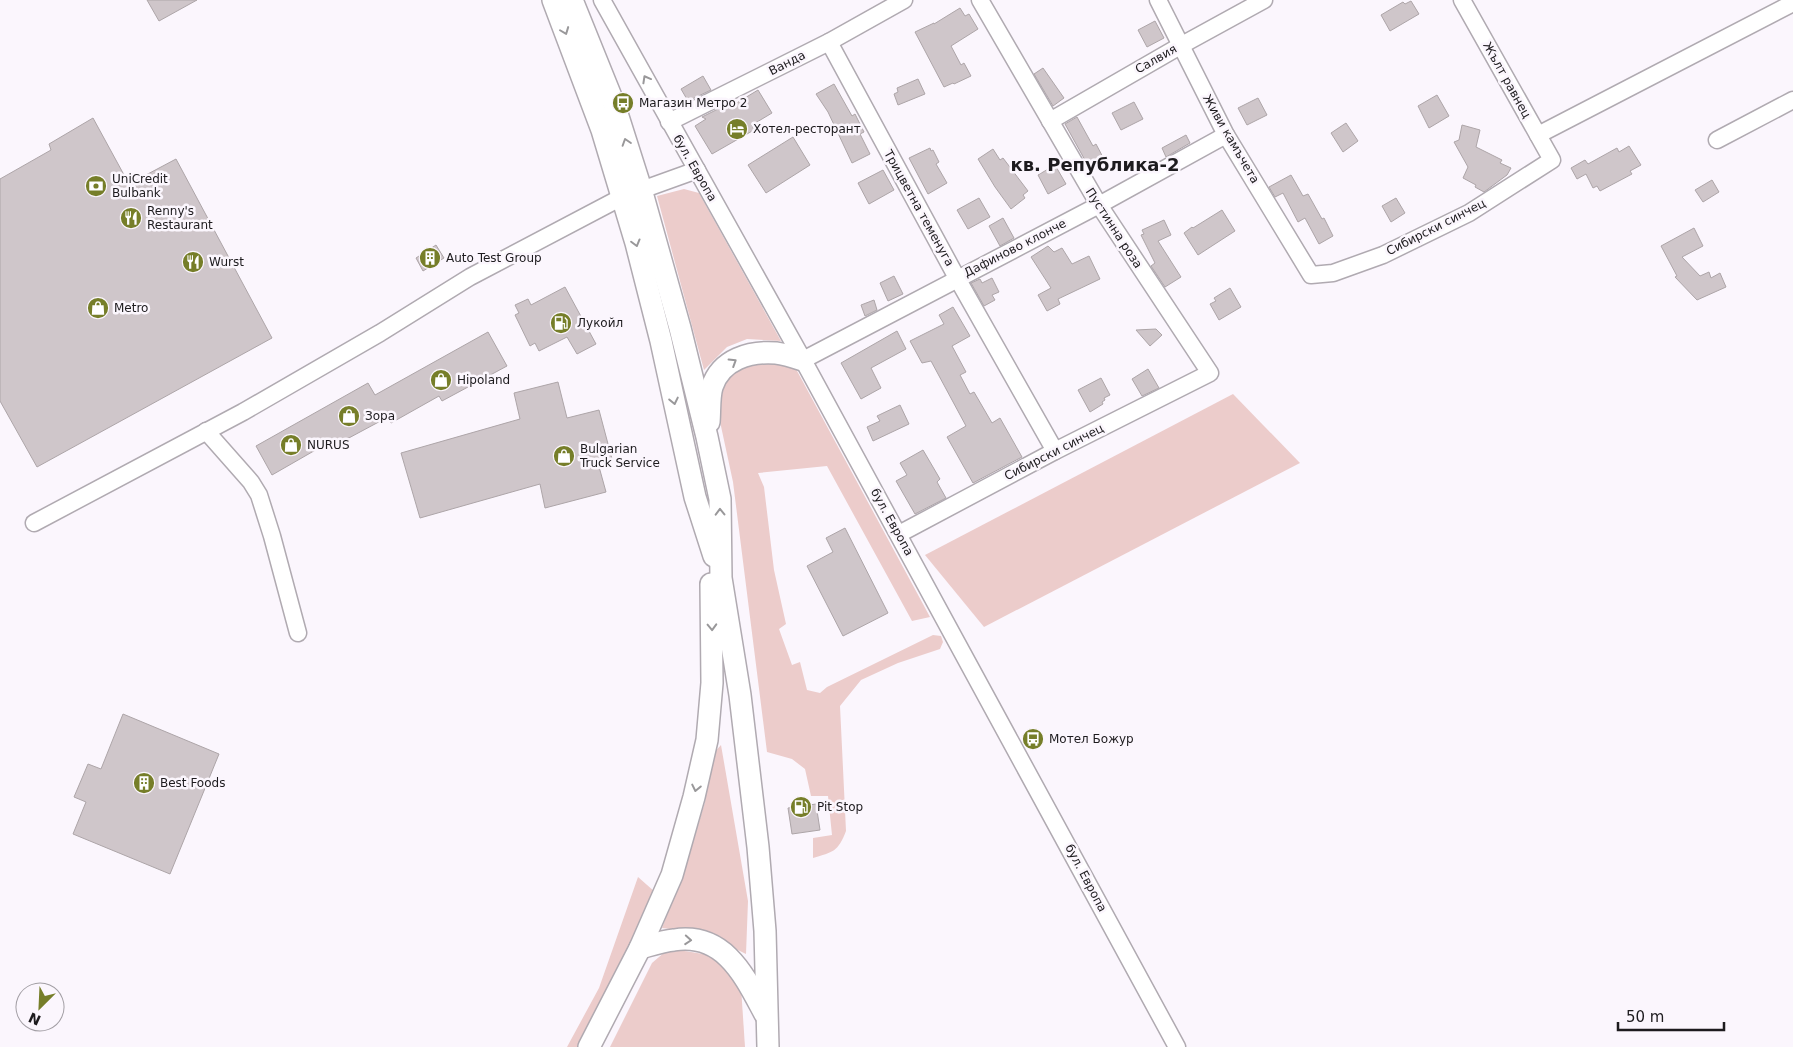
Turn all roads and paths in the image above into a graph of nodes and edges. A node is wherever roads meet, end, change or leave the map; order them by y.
1 (553, 0) edge
2 (572, 0) edge
3 (602, 0) edge
4 (904, 0) edge
5 (980, 0) edge
6 (1158, 0) edge
7 (1264, 0) edge
8 (1462, 0) edge
9 (1793, 3) edge
10 (829, 42) junction
11 (1180, 46) junction
12 (1793, 100) edge
13 (1050, 121) junction
14 (669, 122) junction
15 (1226, 135) junction
16 (1538, 135) junction
17 (1717, 140) dead end
18 (1552, 160) joint
19 (697, 170) junction
20 (632, 193) junction
21 (1099, 205) junction
22 (1311, 275) joint
23 (958, 278) junction
24 (803, 360) junction
25 (1210, 374) joint
26 (206, 430) junction
27 (707, 437) junction
28 (1055, 450) junction
29 (34, 523) dead end
30 (899, 534) junction
31 (710, 544) junction
32 (721, 578) junction
33 (298, 633) dead end
34 (640, 948) junction
35 (767, 1019) junction
36 (589, 1047) edge
37 (768, 1047) edge
38 (1177, 1047) edge

1 -> 20 main road
20 -> 2 main road
14 -> 3 street, бул. Европа
4 - 10 street, Ванда
5 - 13 street, Пустинна роза
6 - 11 street, Живи камъчета
7 - 11 street, Салвия
8 - 16 street, Жълт равнец
9 - 16 street
10 - 14 street, Ванда
10 - 23 street, Трицветна теменуга
11 - 13 street, Салвия
11 - 15 street, Живи камъчета
12 - 17 street
13 - 21 street, Пустинна роза
14 - 19 street, бул. Европа
15 - 21 street, Дафиново клонче
15 - 22 street, Живи камъчета
16 - 18 street, Жълт равнец
18 - 22 street, Сибирски синчец
19 - 20 street
19 - 24 street, бул. Европа
20 - 26 street
20 - 27 main road
20 -> 31 main road
21 - 23 street, Дафиново клонче
21 - 25 street, Пустинна роза
23 - 24 street, Дафиново клонче
23 - 28 street, Трицветна теменуга
27 -> 24 main road
24 - 30 street, бул. Европа
25 - 28 street, Сибирски синчец
26 - 29 street
26 - 33 street
32 -> 27 main road
28 - 30 street, Сибирски синчец
30 - 38 street, бул. Европа
31 - 32 main road
31 -> 34 main road
32 - 35 main road
34 -> 35 main road
34 - 36 main road
35 - 37 main road

